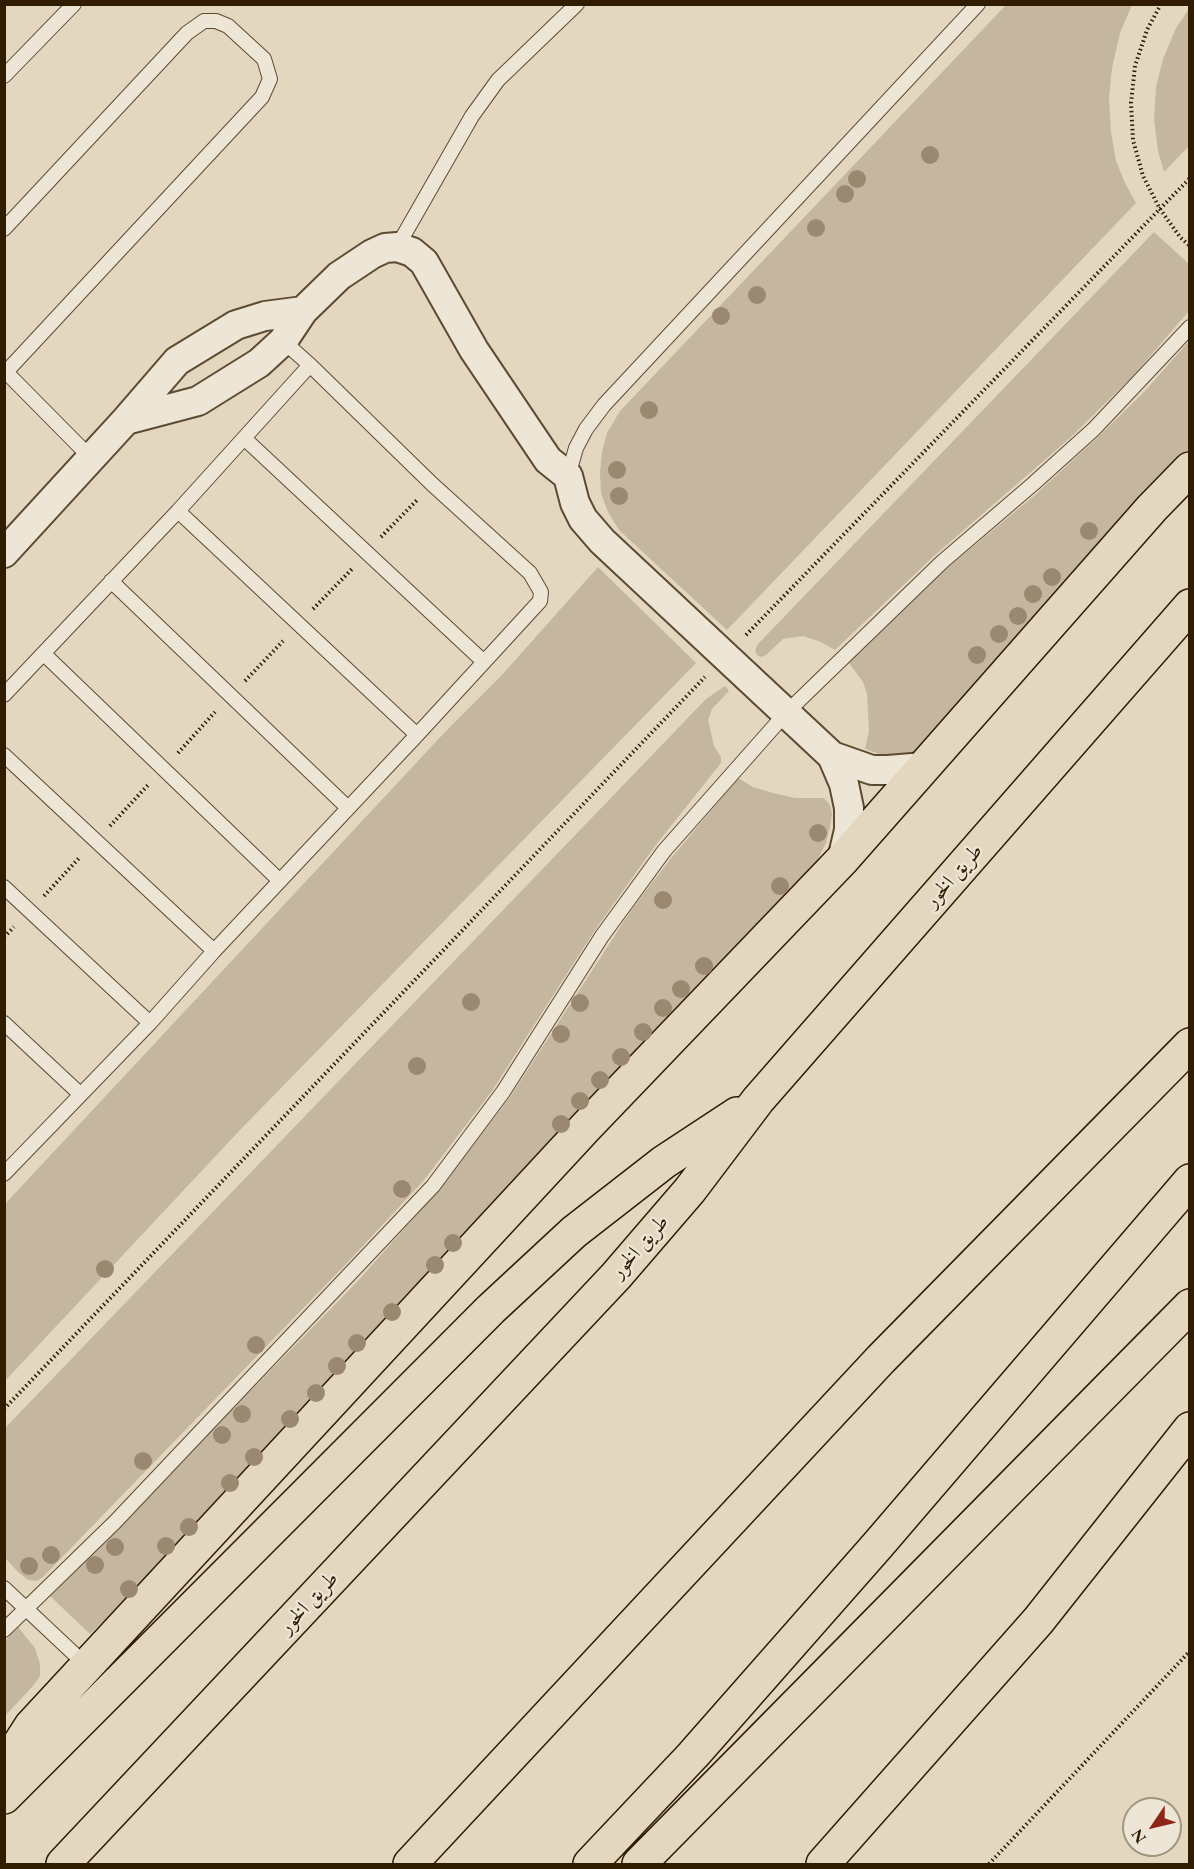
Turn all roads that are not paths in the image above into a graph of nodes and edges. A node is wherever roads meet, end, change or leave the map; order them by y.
1 (74, 4) edge
2 (577, 4) edge
3 (978, 4) edge
4 (4, 76) edge
5 (4, 229) edge
6 (398, 247) junction
7 (303, 311) junction
8 (1190, 327) edge
9 (283, 341) junction
10 (310, 365) junction
11 (5, 371) edge
12 (126, 420) junction
13 (244, 438) junction
14 (90, 457) junction
15 (1190, 469) edge
16 (568, 476) junction
17 (178, 511) junction
18 (4, 553) edge
19 (111, 581) junction
20 (1190, 606) edge
21 (44, 654) junction
22 (484, 662) junction
23 (4, 695) edge
24 (786, 713) junction
25 (417, 735) junction
26 (4, 755) edge
27 (832, 756) junction
28 (924, 767) junction
29 (348, 808) junction
30 (842, 860) junction
31 (280, 881) junction
32 (4, 887) edge
33 (214, 951) junction
34 (4, 1023) edge
35 (150, 1023) junction
36 (1190, 1045) edge
37 (80, 1094) junction
38 (758, 1100) junction
39 (7, 1165) edge
40 (1190, 1181) edge
41 (1190, 1306) edge
42 (1190, 1429) edge
43 (4, 1588) edge
44 (26, 1607) junction
45 (4, 1630) edge
46 (87, 1666) junction
47 (4, 1768) edge
48 (4, 1797) edge
49 (63, 1864) edge
50 (410, 1864) edge
51 (590, 1864) edge
52 (639, 1864) edge
53 (823, 1864) edge

1 - 4 lane
2 - 6 lane
3 - 16 lane
5 - 11 lane
6 - 7 street
6 - 16 street
7 - 9 street
7 - 12 street
8 - 24 lane
9 - 10 lane
9 - 12 street
10 - 13 lane
10 - 22 lane
11 - 14 lane
12 - 14 street
13 - 17 lane
13 - 22 lane
14 - 18 street
15 - 28 highway
16 - 24 street
17 - 19 lane
17 - 25 lane
19 - 21 lane
19 - 29 lane
20 - 38 highway, طريق الخور
21 - 23 lane
21 - 31 lane
22 - 25 lane
24 - 27 street
24 - 44 lane
25 - 29 lane
26 - 33 lane
27 - 28 street
27 - 30 street
28 - 30 highway
29 - 31 lane
30 - 46 highway
31 - 33 lane
32 - 35 lane
33 - 35 lane
34 - 37 lane
35 - 37 lane
36 - 50 highway
37 - 39 lane
38 - 48 highway
38 - 49 highway, طريق الخور
40 - 51 highway
41 - 52 highway
42 - 53 highway
43 - 44 lane
44 - 45 lane
44 - 46 lane
46 - 47 highway

